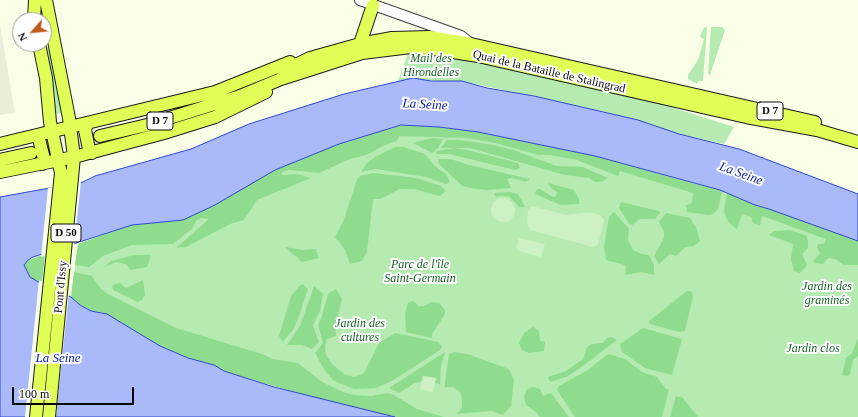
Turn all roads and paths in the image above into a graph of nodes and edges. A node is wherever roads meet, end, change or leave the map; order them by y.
1 (35, 0) edge
2 (46, 0) edge
3 (360, 0) edge
4 (373, 5) junction
5 (34, 12) edge
6 (360, 44) junction
7 (471, 44) junction
8 (41, 52) edge
9 (312, 63) junction
10 (680, 90) junction
11 (664, 98) junction
12 (690, 103) junction
13 (87, 124) junction
14 (70, 128) junction
15 (52, 132) junction
16 (858, 134) edge
17 (35, 136) junction
18 (100, 136) tunnel mouth
19 (858, 142) edge
20 (0, 144) edge
21 (30, 153) tunnel mouth
22 (92, 153) junction
23 (74, 157) junction
24 (0, 160) edge
25 (58, 160) junction
26 (42, 164) junction
27 (0, 172) edge
28 (66, 176) junction
29 (36, 417) edge
30 (49, 417) edge

1 - 5 main road
2 - 14 main road, D 50
3 - 4 street
4 - 6 main road
4 - 7 street
6 - 7 main road, Quai de la Bataille de Stalingrad / D 7
6 - 9 main road, Quai de la Bataille de Stalingrad / D 7
7 - 10 main road, Quai de la Bataille de Stalingrad / D 7
8 - 15 main road, D 50
9 - 11 main road, Quai de la Bataille de Stalingrad / D 7
9 - 13 main road
9 - 18 main road, D 7
9 - 22 main road
10 - 11 main road
10 - 12 main road
10 - 16 main road, Quai de la Bataille de Stalingrad / D 7
11 - 12 main road, Quai de la Bataille de Stalingrad / D 7
12 - 19 main road, Quai de la Bataille de Stalingrad / D 7
13 - 14 main road
13 - 22 main road
14 - 15 main road
14 - 23 main road, D 50
15 - 17 main road
15 - 25 main road, D 50
17 - 20 main road
17 - 26 main road
21 - 24 main road
22 - 23 main road
23 - 25 main road
23 - 28 main road, Pont d'Issy / D 50
25 - 26 main road
25 - 28 main road, Pont d'Issy / D 50
26 - 27 main road
28 - 29 main road, Pont d'Issy / D 50
28 - 30 main road, Pont d'Issy / D 50

